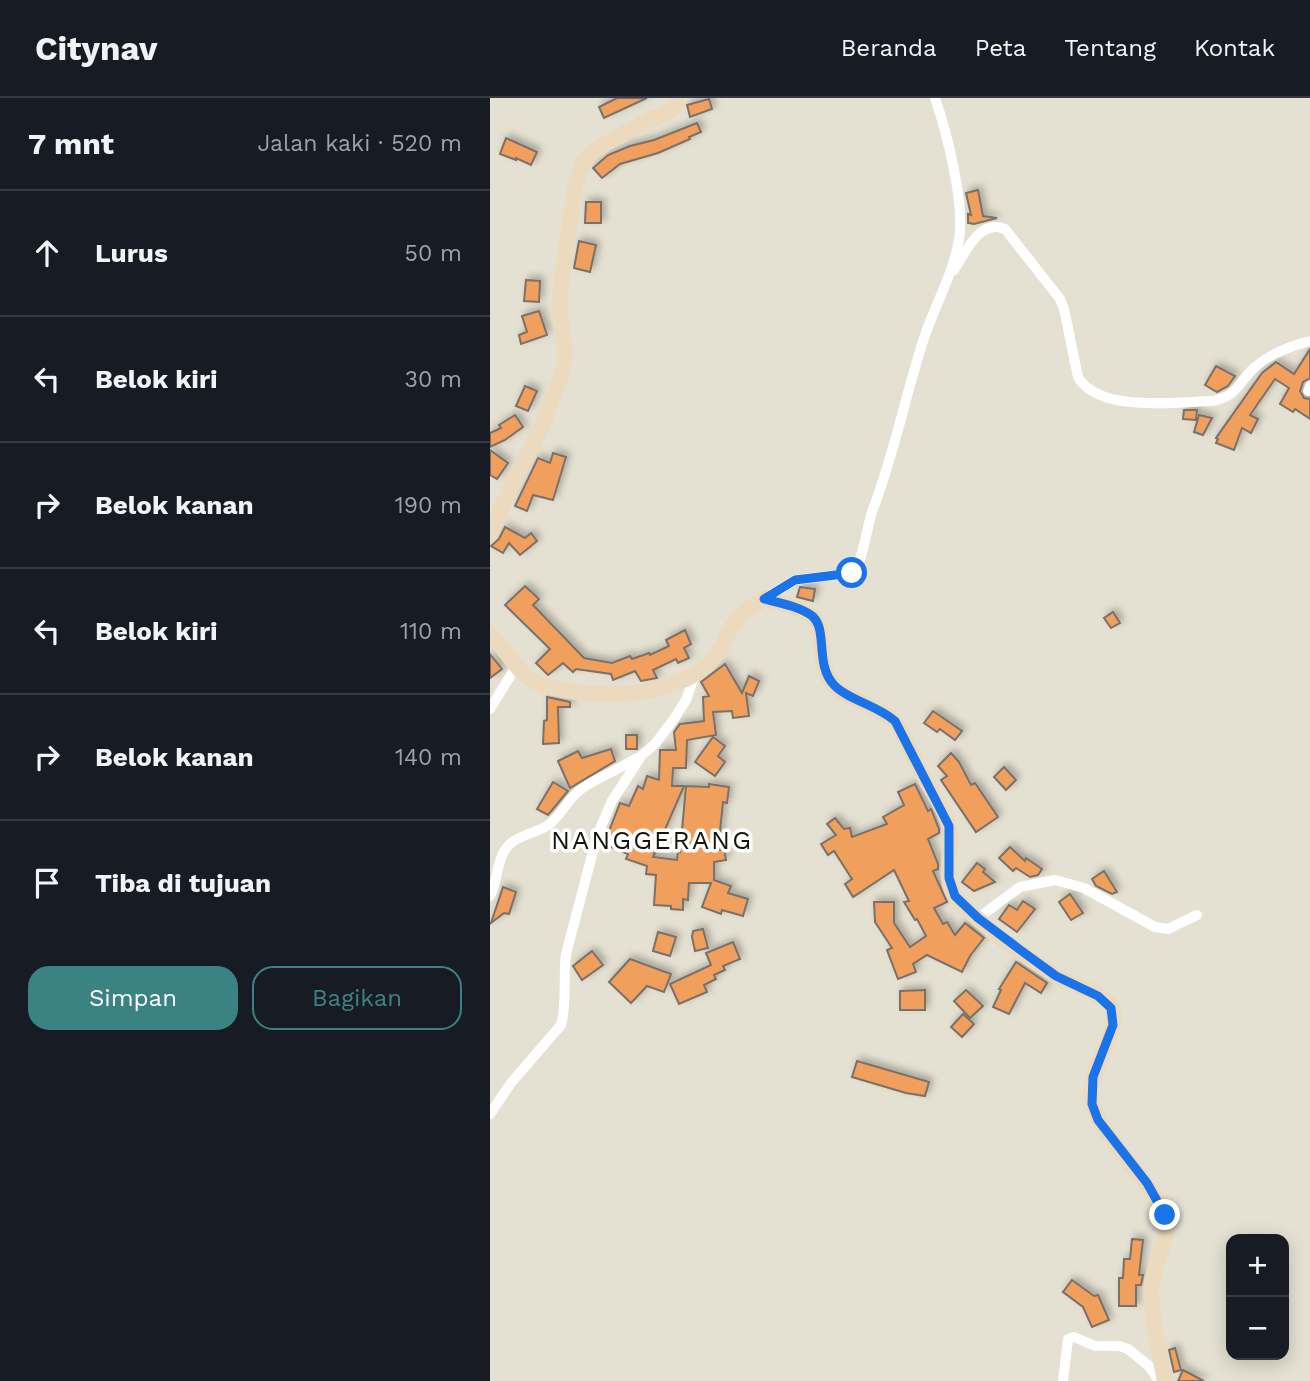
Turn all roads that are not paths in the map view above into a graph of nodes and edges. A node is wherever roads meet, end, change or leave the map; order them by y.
1 (680, 98) edge
2 (936, 98) edge
3 (946, 281) junction
4 (1310, 341) edge
5 (490, 534) edge
6 (764, 599) junction
7 (490, 634) edge
8 (517, 665) junction
9 (695, 674) junction
10 (490, 709) edge
11 (642, 755) junction
12 (490, 896) edge
13 (1197, 915) dead end
14 (978, 918) junction
15 (490, 1114) edge
16 (1063, 1381) edge
17 (1159, 1381) edge
18 (1165, 1381) edge

1 - 5 street
2 - 3 street
3 - 4 street
3 - 6 street
6 - 9 street
6 - 14 street
7 - 8 street
8 - 9 street
8 - 10 street
9 - 11 street
11 - 12 street
11 - 15 street
13 - 14 street
14 - 18 street
16 - 17 street

